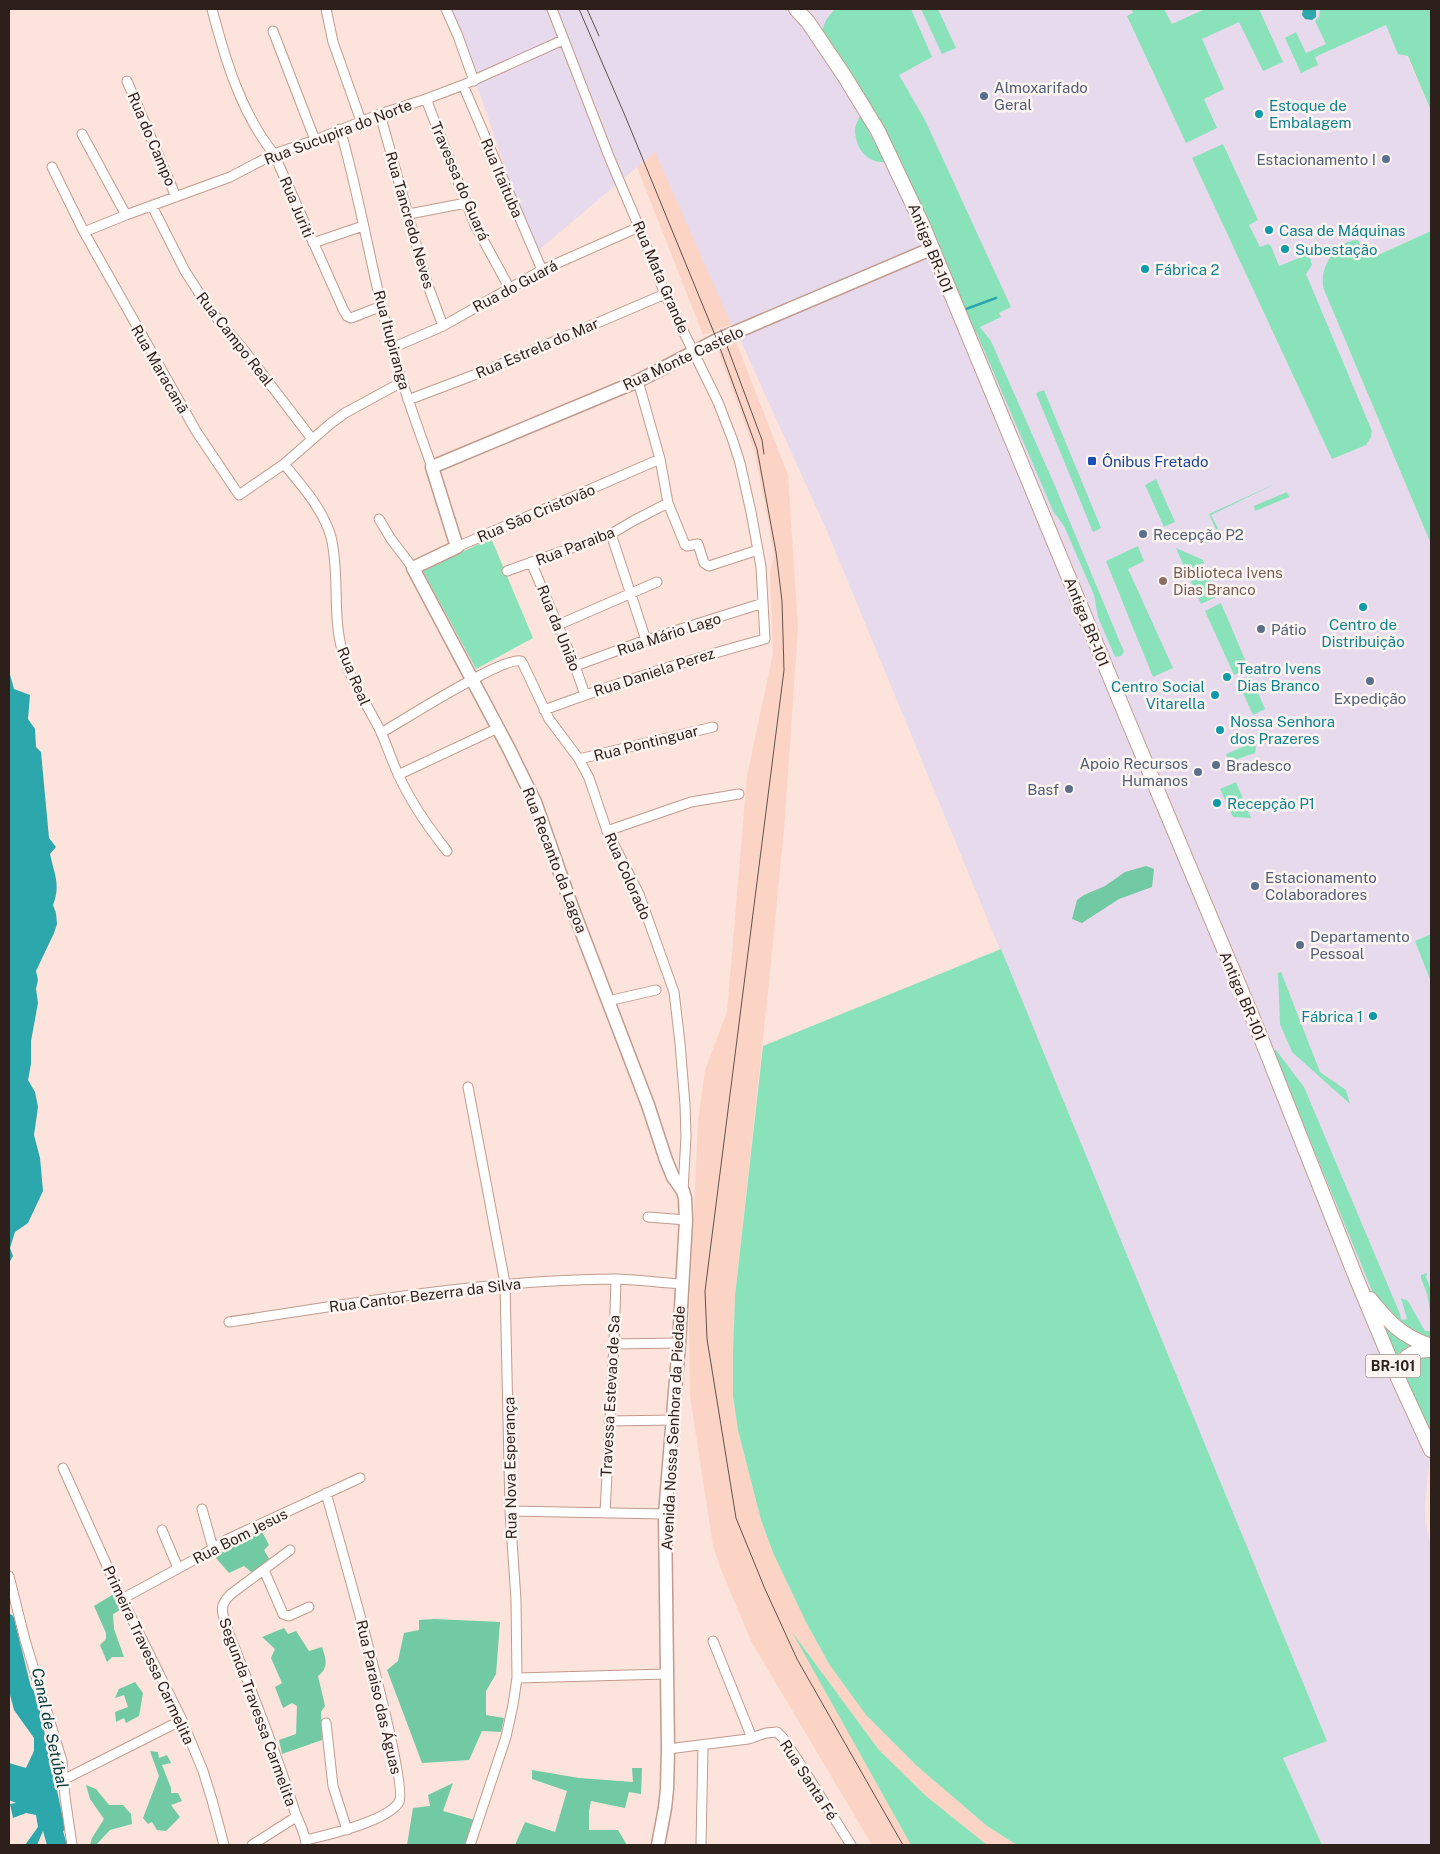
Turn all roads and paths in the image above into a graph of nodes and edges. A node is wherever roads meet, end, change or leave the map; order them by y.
1 (212, 9) edge
2 (326, 9) edge
3 (446, 9) edge
4 (552, 9) edge
5 (796, 9) edge
6 (272, 30) dead end
7 (563, 40) junction
8 (474, 80) junction
9 (127, 81) dead end
10 (462, 85) junction
11 (426, 100) junction
12 (380, 114) junction
13 (361, 121) junction
14 (340, 129) junction
15 (82, 134) dead end
16 (315, 140) junction
17 (274, 154) junction
18 (52, 167) dead end
19 (176, 197) junction
20 (466, 204) junction
21 (152, 206) junction
22 (409, 214) junction
23 (126, 215) junction
24 (363, 226) junction
25 (639, 226) junction
26 (84, 232) junction
27 (313, 243) junction
28 (933, 248) junction
29 (542, 270) junction
30 (510, 288) junction
31 (665, 294) junction
32 (382, 306) junction
33 (443, 326) junction
34 (392, 348) junction
35 (693, 353) junction
36 (638, 381) junction
37 (402, 382) junction
38 (408, 400) junction
39 (312, 439) junction
40 (660, 459) junction
41 (284, 464) junction
42 (432, 467) junction
43 (668, 503) junction
44 (379, 519) dead end
45 (611, 534) junction
46 (457, 547) junction
47 (758, 550) junction
48 (531, 562) junction
49 (413, 568) junction
50 (507, 571) dead end
51 (657, 582) dead end
52 (630, 593) junction
53 (763, 603) junction
54 (558, 625) junction
55 (765, 638) joint
56 (646, 640) junction
57 (575, 666) junction
58 (472, 680) junction
59 (585, 695) junction
60 (544, 710) junction
61 (713, 726) dead end
62 (498, 728) junction
63 (381, 733) junction
64 (579, 759) junction
65 (398, 775) junction
66 (739, 794) dead end
67 (607, 831) junction
68 (447, 851) dead end
69 (656, 990) dead end
70 (608, 1001) junction
71 (468, 1087) dead end
72 (683, 1191) junction
73 (648, 1217) dead end
74 (686, 1220) junction
75 (616, 1279) junction
76 (1357, 1280) junction
77 (505, 1284) junction
78 (682, 1284) junction
79 (229, 1322) dead end
80 (679, 1343) junction
81 (614, 1344) junction
82 (1431, 1346) edge
83 (1431, 1350) edge
84 (1398, 1378) junction
85 (674, 1420) junction
86 (609, 1421) junction
87 (1431, 1450) edge
88 (63, 1468) dead end
89 (360, 1478) dead end
90 (326, 1493) junction
91 (202, 1509) dead end
92 (510, 1511) junction
93 (604, 1512) junction
94 (665, 1514) junction
95 (162, 1530) dead end
96 (213, 1548) junction
97 (290, 1550) dead end
98 (178, 1568) junction
99 (264, 1570) junction
100 (9, 1576) edge
101 (122, 1599) junction
102 (309, 1607) dead end
103 (713, 1641) dead end
104 (666, 1674) junction
105 (517, 1678) junction
106 (182, 1720) junction
107 (326, 1723) dead end
108 (752, 1738) junction
109 (703, 1746) junction
110 (668, 1749) junction
111 (63, 1780) junction
112 (296, 1817) junction
113 (347, 1830) junction
114 (306, 1843) edge
115 (72, 1845) edge
116 (224, 1845) edge
117 (252, 1845) edge
118 (470, 1845) edge
119 (658, 1845) edge
120 (701, 1845) edge
121 (851, 1845) edge

1 - 17 street, Rua Juriti
2 - 13 street
3 - 8 street
4 - 7 street, Rua Mata Grande
5 - 28 main road, Antiga BR-101 / BR-101
6 - 16 street
7 - 8 street, Rua Sucupira do Norte
7 - 25 street, Rua Mata Grande
8 - 10 street, Rua Sucupira do Norte
9 - 19 street, Rua do Campo
10 - 11 street, Rua Sucupira do Norte
10 - 29 street, Rua Itaituba
11 - 12 street, Rua Sucupira do Norte
11 - 20 street, Travessa do Guará
12 - 13 street, Rua Sucupira do Norte
12 - 22 street, Rua Tancredo Neves
13 - 14 street, Rua Sucupira do Norte
14 - 16 street, Rua Sucupira do Norte
14 - 24 street, Rua Itupiranga
15 - 23 street
16 - 17 street, Rua Sucupira do Norte
17 - 19 street, Rua Sucupira do Norte
17 - 27 street, Rua Juriti
18 - 26 street
19 - 21 street, Rua Sucupira do Norte
20 - 22 street
20 - 30 street, Travessa do Guará
21 - 23 street, Rua Sucupira do Norte
21 - 39 street, Rua Campo Real
22 - 33 street, Rua Tancredo Neves
23 - 26 street, Rua Sucupira do Norte
24 - 27 street
24 - 32 street, Rua Itupiranga
25 - 29 street, Rua do Guará
25 - 31 street, Rua Mata Grande
26 - 41 street, Rua Maracanã
27 - 32 street, Rua Juriti
28 - 35 street, Rua Monte Castelo
28 - 76 main road, Antiga BR-101 / BR-101
29 - 30 street, Rua do Guará
30 - 33 street, Rua do Guará
31 - 35 street, Rua Mata Grande
31 - 38 street, Rua Estrela do Mar
32 - 34 street, Rua Itupiranga
33 - 34 street, Rua do Guará
34 - 37 street, Rua Itupiranga
35 - 36 street, Rua Monte Castelo
35 - 47 street, Rua Mata Grande
36 - 40 street
36 - 42 street, Rua Monte Castelo
37 - 38 street, Rua Itupiranga
37 - 39 street
38 - 42 street, Rua Itupiranga
39 - 41 street
40 - 43 street
40 - 46 street, Rua São Cristovão
41 - 63 street, Rua Real
42 - 46 street, Rua Itupiranga
43 - 45 street, Rua Paraiba
43 - 47 street
44 - 49 street, Rua Recanto da Lagoa
45 - 48 street, Rua Paraiba
45 - 52 street
46 - 49 street, Rua São Cristovão
47 - 53 street, Rua Mata Grande
48 - 50 street, Rua Paraiba
48 - 54 street, Rua da União
49 - 58 street, Rua Recanto da Lagoa
51 - 52 street
52 - 54 street
52 - 56 street
53 - 55 street, Rua Mata Grande
53 - 56 street, Rua Mário Lago
54 - 57 street, Rua da União
55 - 59 street, Rua Daniela Perez
56 - 57 street, Rua Mário Lago
57 - 59 street, Rua da União
58 - 60 street, Rua Colorado
58 - 62 street, Rua Recanto da Lagoa
58 - 63 street
59 - 60 street, Rua Daniela Perez
60 - 64 street, Rua Colorado
61 - 64 street, Rua Pontinguar
62 - 65 street
62 - 70 street, Rua Recanto da Lagoa
63 - 65 street, Rua Real
64 - 67 street, Rua Colorado
65 - 68 street, Rua Real
66 - 67 street
67 - 72 street, Rua Colorado
69 - 70 street
70 - 72 street, Rua Recanto da Lagoa
71 - 77 street, Rua Nova Esperança
72 - 74 street, Avenida Nossa Senhora da Piedade
73 - 74 street
74 - 78 street, Avenida Nossa Senhora da Piedade
75 - 77 street, Rua Cantor Bezerra da Silva
75 - 78 street, Rua Cantor Bezerra da Silva
75 - 81 street, Travessa Estevao de Sa
76 - 82 main road, BR-101
76 - 84 main road, BR-101
77 - 79 street, Rua Cantor Bezerra da Silva
77 - 92 street, Rua Nova Esperança
78 - 80 street, Avenida Nossa Senhora da Piedade
80 - 81 street
80 - 85 street, Avenida Nossa Senhora da Piedade
81 - 86 street, Travessa Estevao de Sa
83 - 84 main road
84 - 87 main road, BR-101
85 - 86 street
85 - 94 street, Avenida Nossa Senhora da Piedade
86 - 93 street, Travessa Estevao de Sa
88 - 101 street, Primeira Travessa Carmelita
89 - 90 street, Rua Bom Jesus
90 - 96 street, Rua Bom Jesus
90 - 113 street, Rua Paraiso das Águas
91 - 96 street
92 - 93 street
92 - 105 street, Rua Nova Esperança
93 - 94 street
94 - 104 street, Avenida Nossa Senhora da Piedade
95 - 98 street
96 - 98 street, Rua Bom Jesus
97 - 99 street, Segunda Travessa Carmelita
98 - 101 street, Rua Bom Jesus
99 - 102 street
99 - 112 street, Segunda Travessa Carmelita
100 - 111 street
101 - 106 street, Primeira Travessa Carmelita
103 - 108 street
104 - 105 street
104 - 110 street, Avenida Nossa Senhora da Piedade
105 - 118 street, Rua Nova Esperança
106 - 111 street
106 - 116 street, Primeira Travessa Carmelita
107 - 113 street
108 - 109 street, Rua Santa Fé
108 - 121 street, Rua Santa Fé
109 - 110 street, Rua Santa Fé
109 - 120 street
110 - 119 street, Avenida Nossa Senhora da Piedade
111 - 115 street
112 - 114 street, Segunda Travessa Carmelita
112 - 117 street
113 - 114 street, Rua Paraiso das Águas

